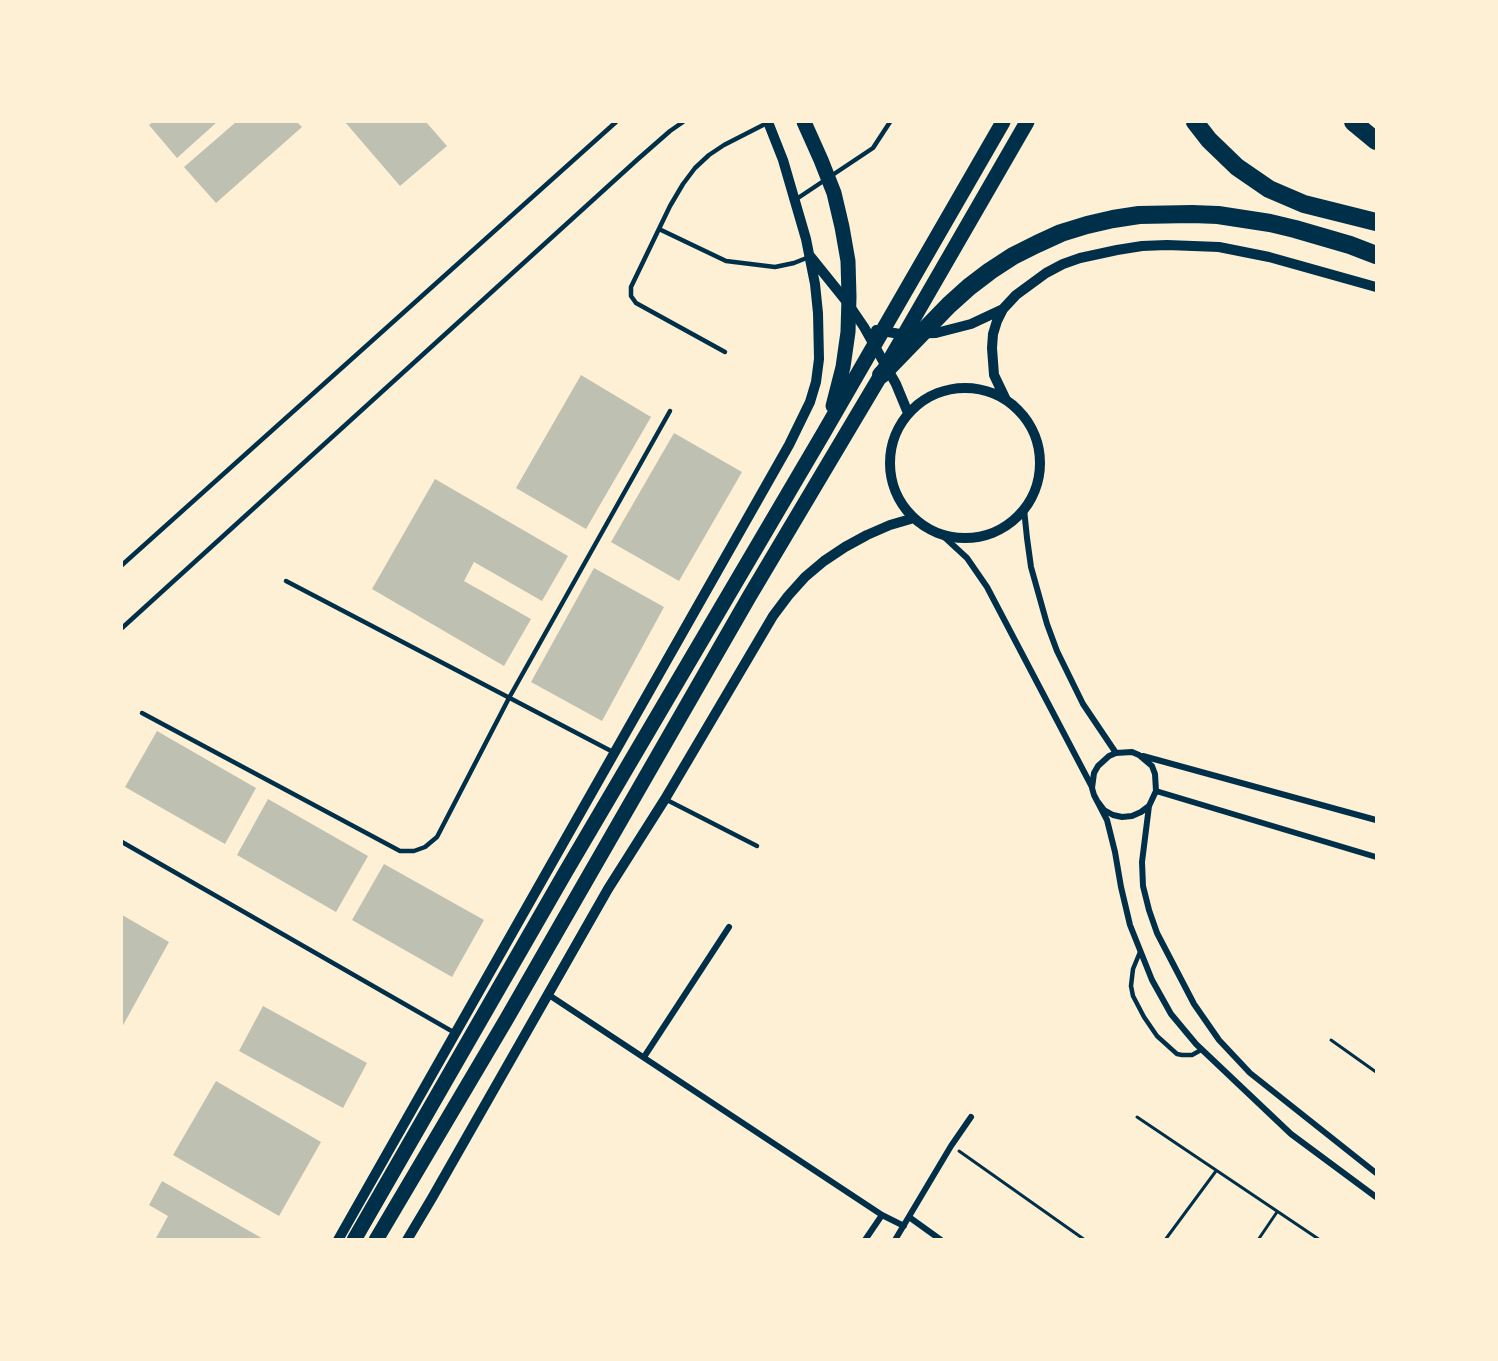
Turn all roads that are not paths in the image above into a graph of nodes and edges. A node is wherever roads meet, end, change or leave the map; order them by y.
1 (616, 122) edge
2 (683, 122) edge
3 (768, 122) edge
4 (804, 122) edge
5 (890, 122) edge
6 (1003, 122) edge
7 (1027, 122) edge
8 (1195, 122) edge
9 (1353, 122) edge
10 (1377, 141) edge
11 (795, 200) junction
12 (1377, 222) edge
13 (659, 229) junction
14 (1377, 255) edge
15 (810, 256) junction
16 (1377, 287) edge
17 (1003, 309) junction
18 (864, 327) junction
19 (725, 352) dead end
20 (881, 375) junction
21 (1006, 400) junction
22 (670, 411) dead end
23 (908, 413) junction
24 (823, 434) junction
25 (1024, 509) junction
26 (914, 518) junction
27 (941, 534) junction
28 (122, 565) edge
29 (286, 581) dead end
30 (122, 628) edge
31 (509, 698) junction
32 (142, 713) dead end
33 (615, 753) junction
34 (1116, 753) junction
35 (1139, 755) junction
36 (1092, 788) junction
37 (1156, 791) junction
38 (664, 799) junction
39 (1098, 802) junction
40 (1149, 806) junction
41 (1377, 820) edge
42 (122, 842) edge
43 (757, 846) dead end
44 (1377, 857) edge
45 (729, 927) dead end
46 (1140, 952) junction
47 (549, 995) junction
48 (455, 1033) junction
49 (1202, 1050) junction
50 (644, 1057) junction
51 (970, 1117) dead end
52 (1377, 1173) edge
53 (1377, 1197) edge
54 (882, 1215) junction
55 (909, 1217) junction
56 (904, 1226) junction
57 (338, 1239) edge
58 (354, 1239) edge
59 (376, 1239) edge
60 (407, 1239) edge
61 (865, 1239) edge
62 (897, 1239) edge
63 (941, 1239) edge

1 - 28 lane
2 - 30 lane
3 - 11 street
3 - 13 lane
4 - 24 main road
5 - 11 lane
6 - 24 main road
7 - 20 main road
8 - 12 highway
9 - 10 highway
11 - 15 street
13 - 15 lane
13 - 19 lane
14 - 20 highway
15 - 18 street
15 - 33 street
16 - 17 street
17 - 18 street
17 - 21 street
18 - 23 street
20 - 59 main road
21 - 23 street
21 - 25 street
22 - 31 lane
23 - 26 street
24 - 58 main road
25 - 27 street
25 - 34 street
26 - 27 street
26 - 38 street
27 - 36 street
29 - 31 lane
31 - 32 lane
31 - 33 lane
33 - 48 street
34 - 35 street
34 - 36 street
35 - 37 street
35 - 41 street
36 - 39 street
37 - 40 street
37 - 44 street
38 - 43 lane
38 - 47 street
39 - 40 street
39 - 46 street
40 - 52 street
42 - 48 lane
45 - 50 street
46 - 49 street
46 - 49 lane
47 - 50 street
47 - 60 street
48 - 57 street
49 - 53 street
50 - 54 street
51 - 55 street
54 - 56 street
54 - 61 street
55 - 56 street
55 - 63 street
56 - 62 street

